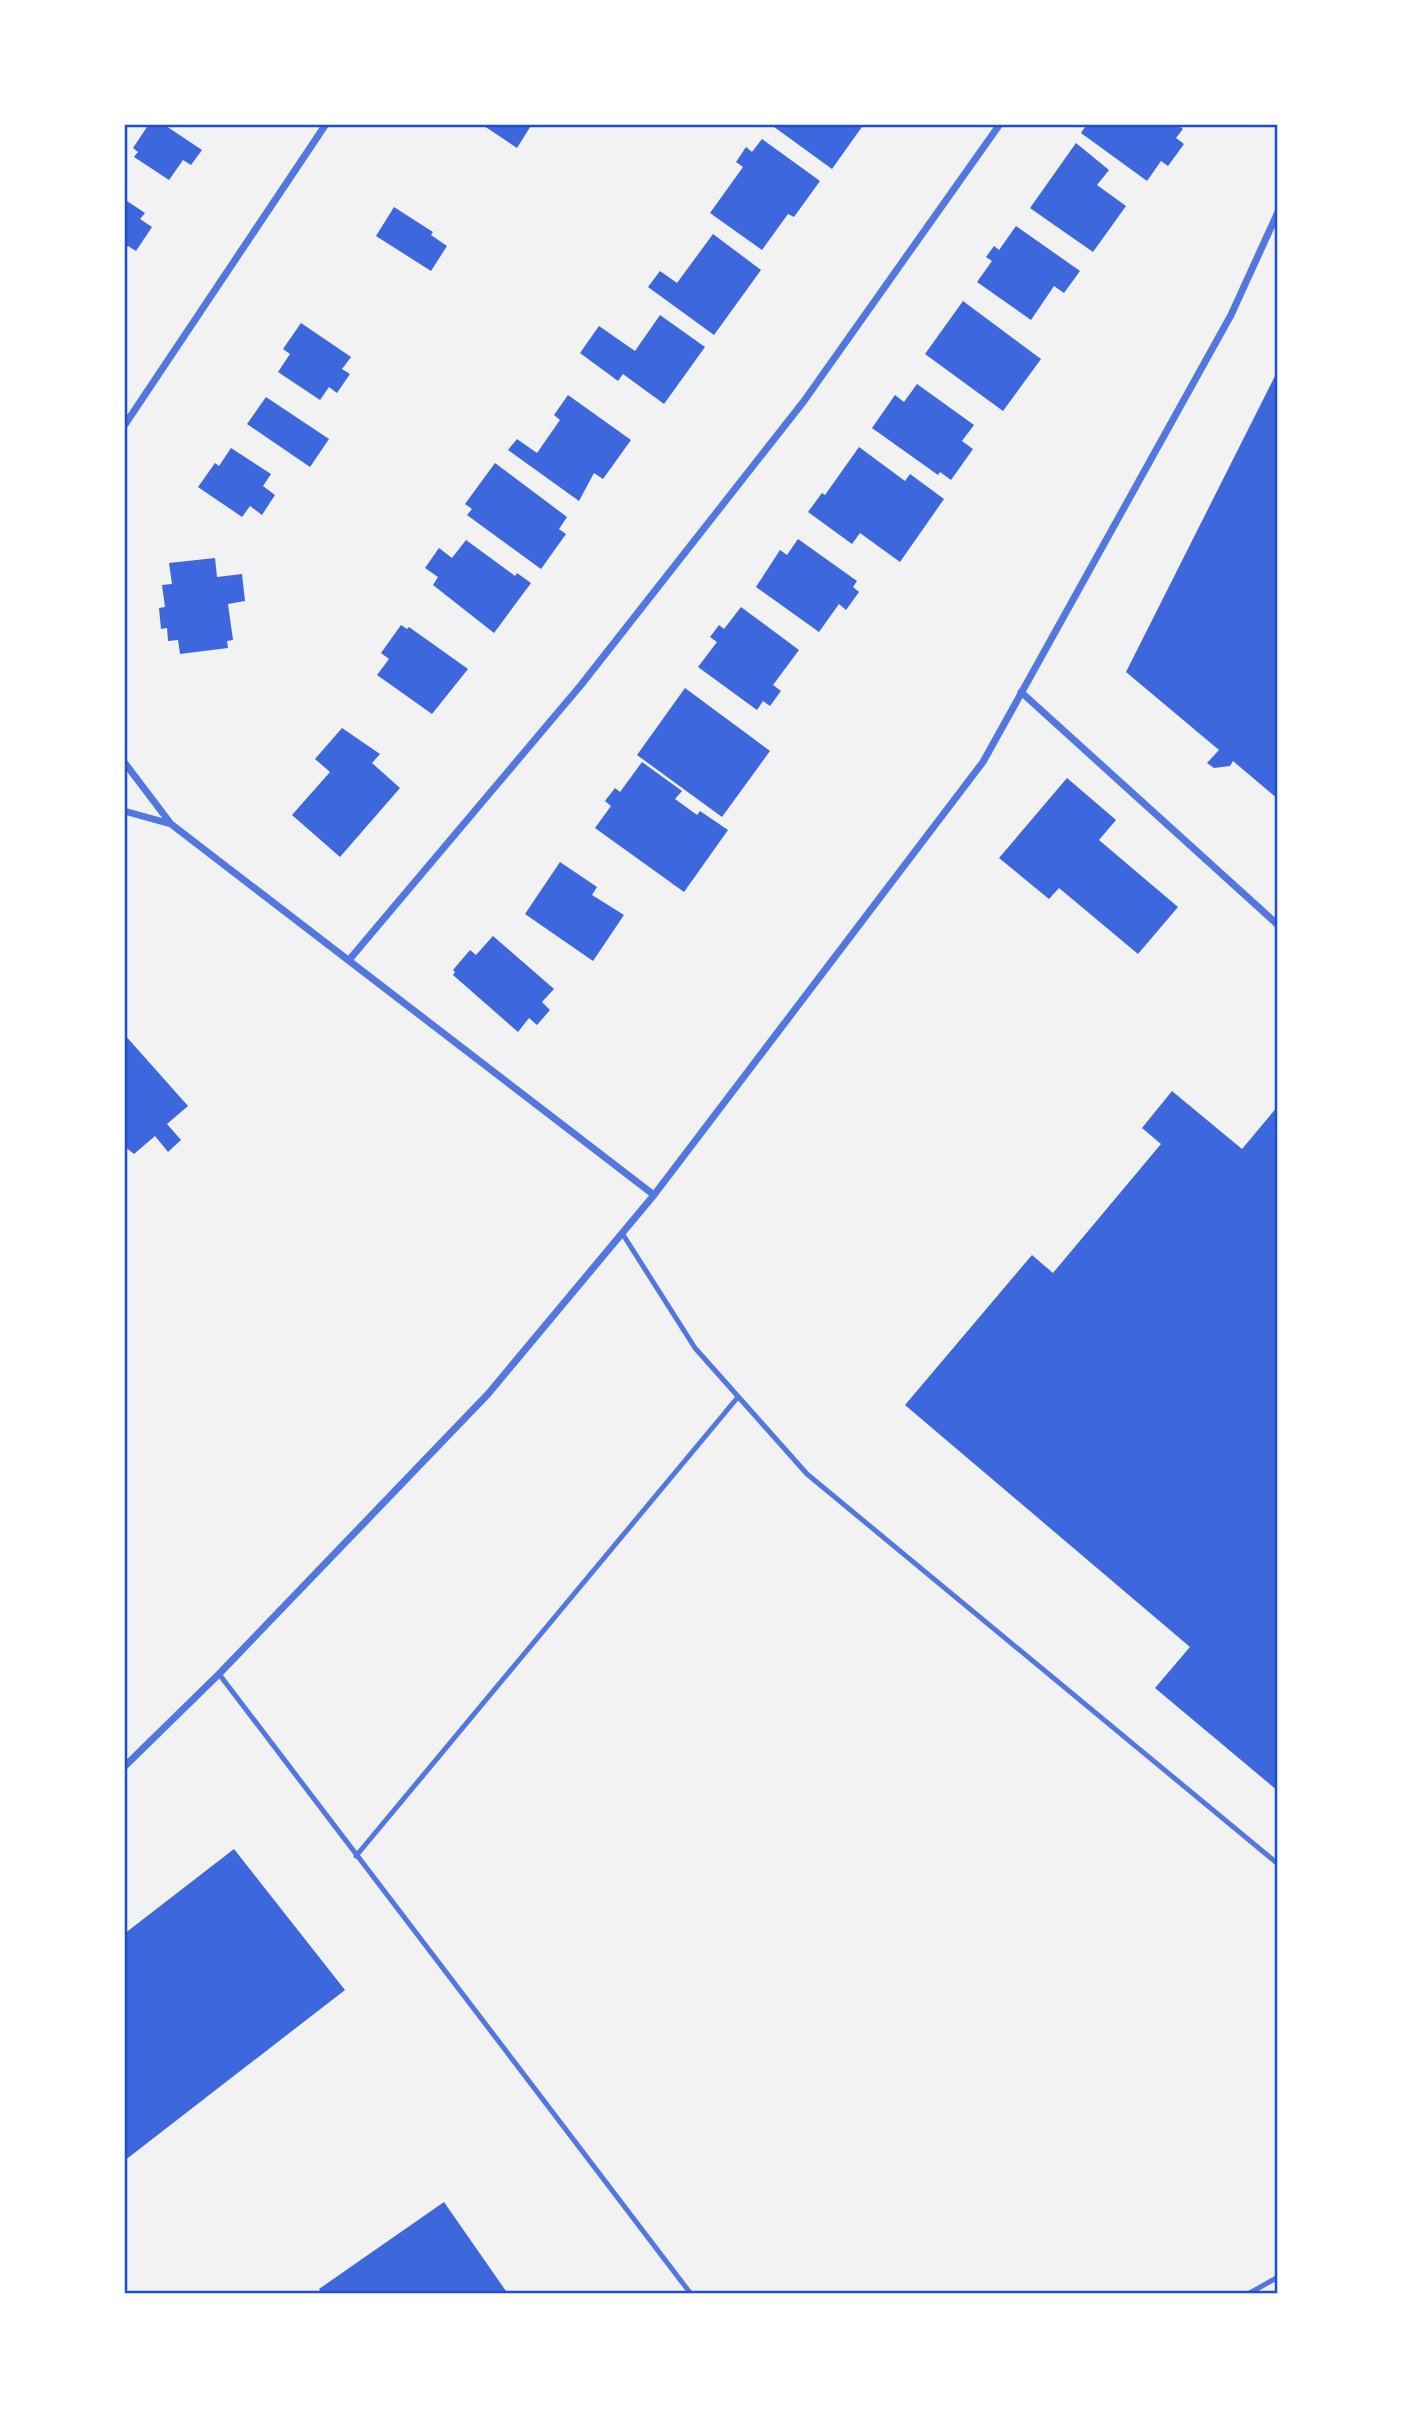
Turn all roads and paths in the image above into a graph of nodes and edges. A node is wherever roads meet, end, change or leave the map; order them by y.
1 (326, 124) edge
2 (999, 124) edge
3 (1278, 212) edge
4 (124, 426) edge
5 (1021, 692) junction
6 (124, 762) edge
7 (124, 811) edge
8 (171, 824) junction
9 (1278, 925) edge
10 (349, 960) junction
11 (654, 1195) junction
12 (622, 1233) junction
13 (738, 1397) junction
14 (219, 1674) junction
15 (124, 1767) edge
16 (356, 1856) junction
17 (1278, 1864) edge
18 (1278, 2277) edge
19 (691, 2294) edge
20 (1248, 2294) edge

1 - 4 street
2 - 10 street
3 - 5 street
5 - 9 street
5 - 11 street
6 - 8 street
7 - 8 street
8 - 10 street
10 - 11 street
11 - 12 street
12 - 13 lane
12 - 14 street
13 - 16 lane
13 - 17 lane
14 - 15 street
14 - 16 lane
16 - 19 lane
18 - 20 lane

